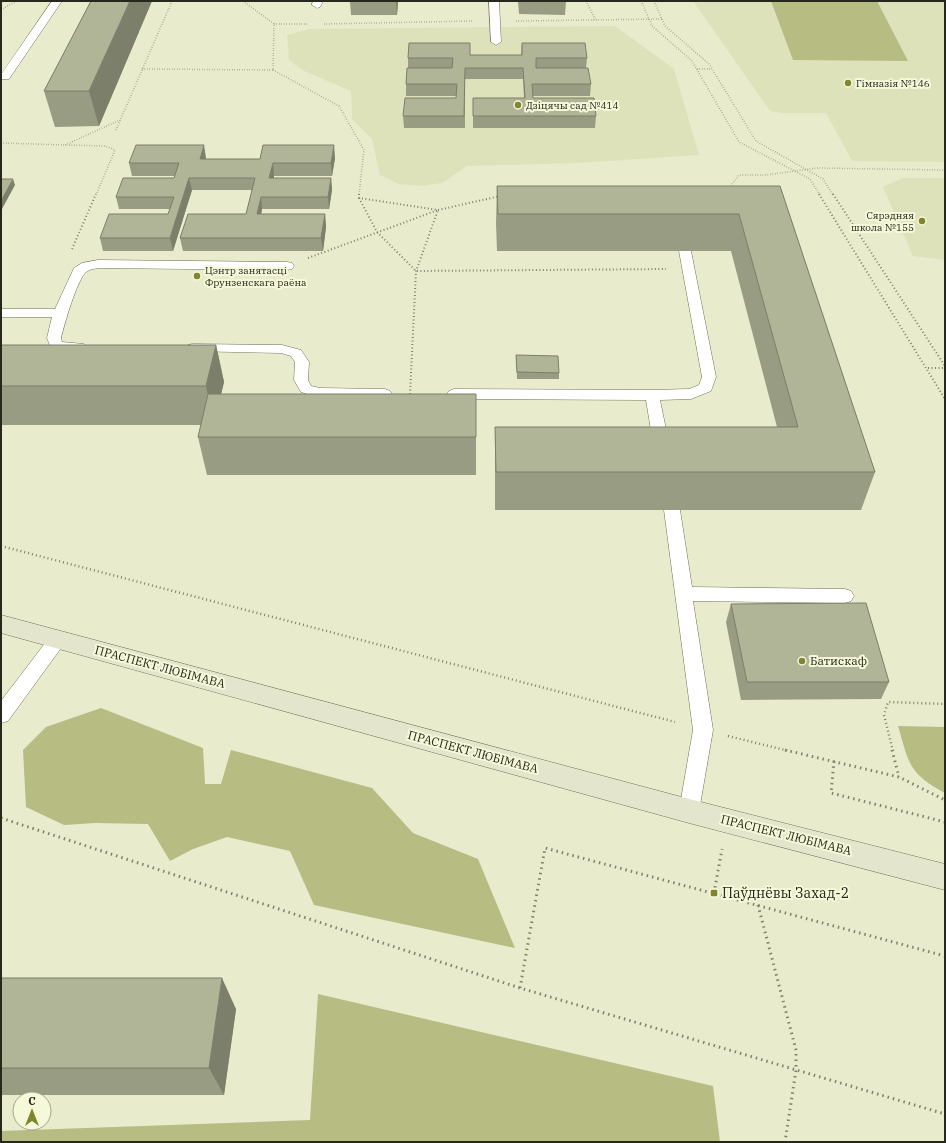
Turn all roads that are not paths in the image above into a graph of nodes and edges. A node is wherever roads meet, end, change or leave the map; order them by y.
1 (57, 1) edge
2 (494, 1) edge
3 (496, 42) dead end
4 (2, 78) edge
5 (685, 251) edge
6 (287, 266) road end
7 (1, 313) edge
8 (60, 313) junction
9 (89, 347) edge
10 (182, 348) edge
11 (410, 394) edge
12 (441, 394) edge
13 (652, 395) junction
14 (645, 440) edge
15 (668, 440) junction
16 (664, 465) edge
17 (672, 510) edge
18 (685, 594) junction
19 (845, 596) dead end
20 (1, 624) edge
21 (58, 639) junction
22 (1, 715) edge
23 (689, 811) junction
24 (945, 877) edge

1 - 4 lane
2 - 3 lane
5 - 13 lane
6 - 8 lane
7 - 8 lane
8 - 9 lane
10 - 11 lane
12 - 13 lane
13 - 15 lane
14 - 15 lane
15 - 16 lane
17 - 18 lane
18 - 19 lane
18 - 23 lane
20 - 21 main road, ПРАСПЕКТ ЛЮБІМАВА
21 - 22 lane
21 - 23 main road, ПРАСПЕКТ ЛЮБІМАВА
23 - 24 main road, ПРАСПЕКТ ЛЮБІМАВА

